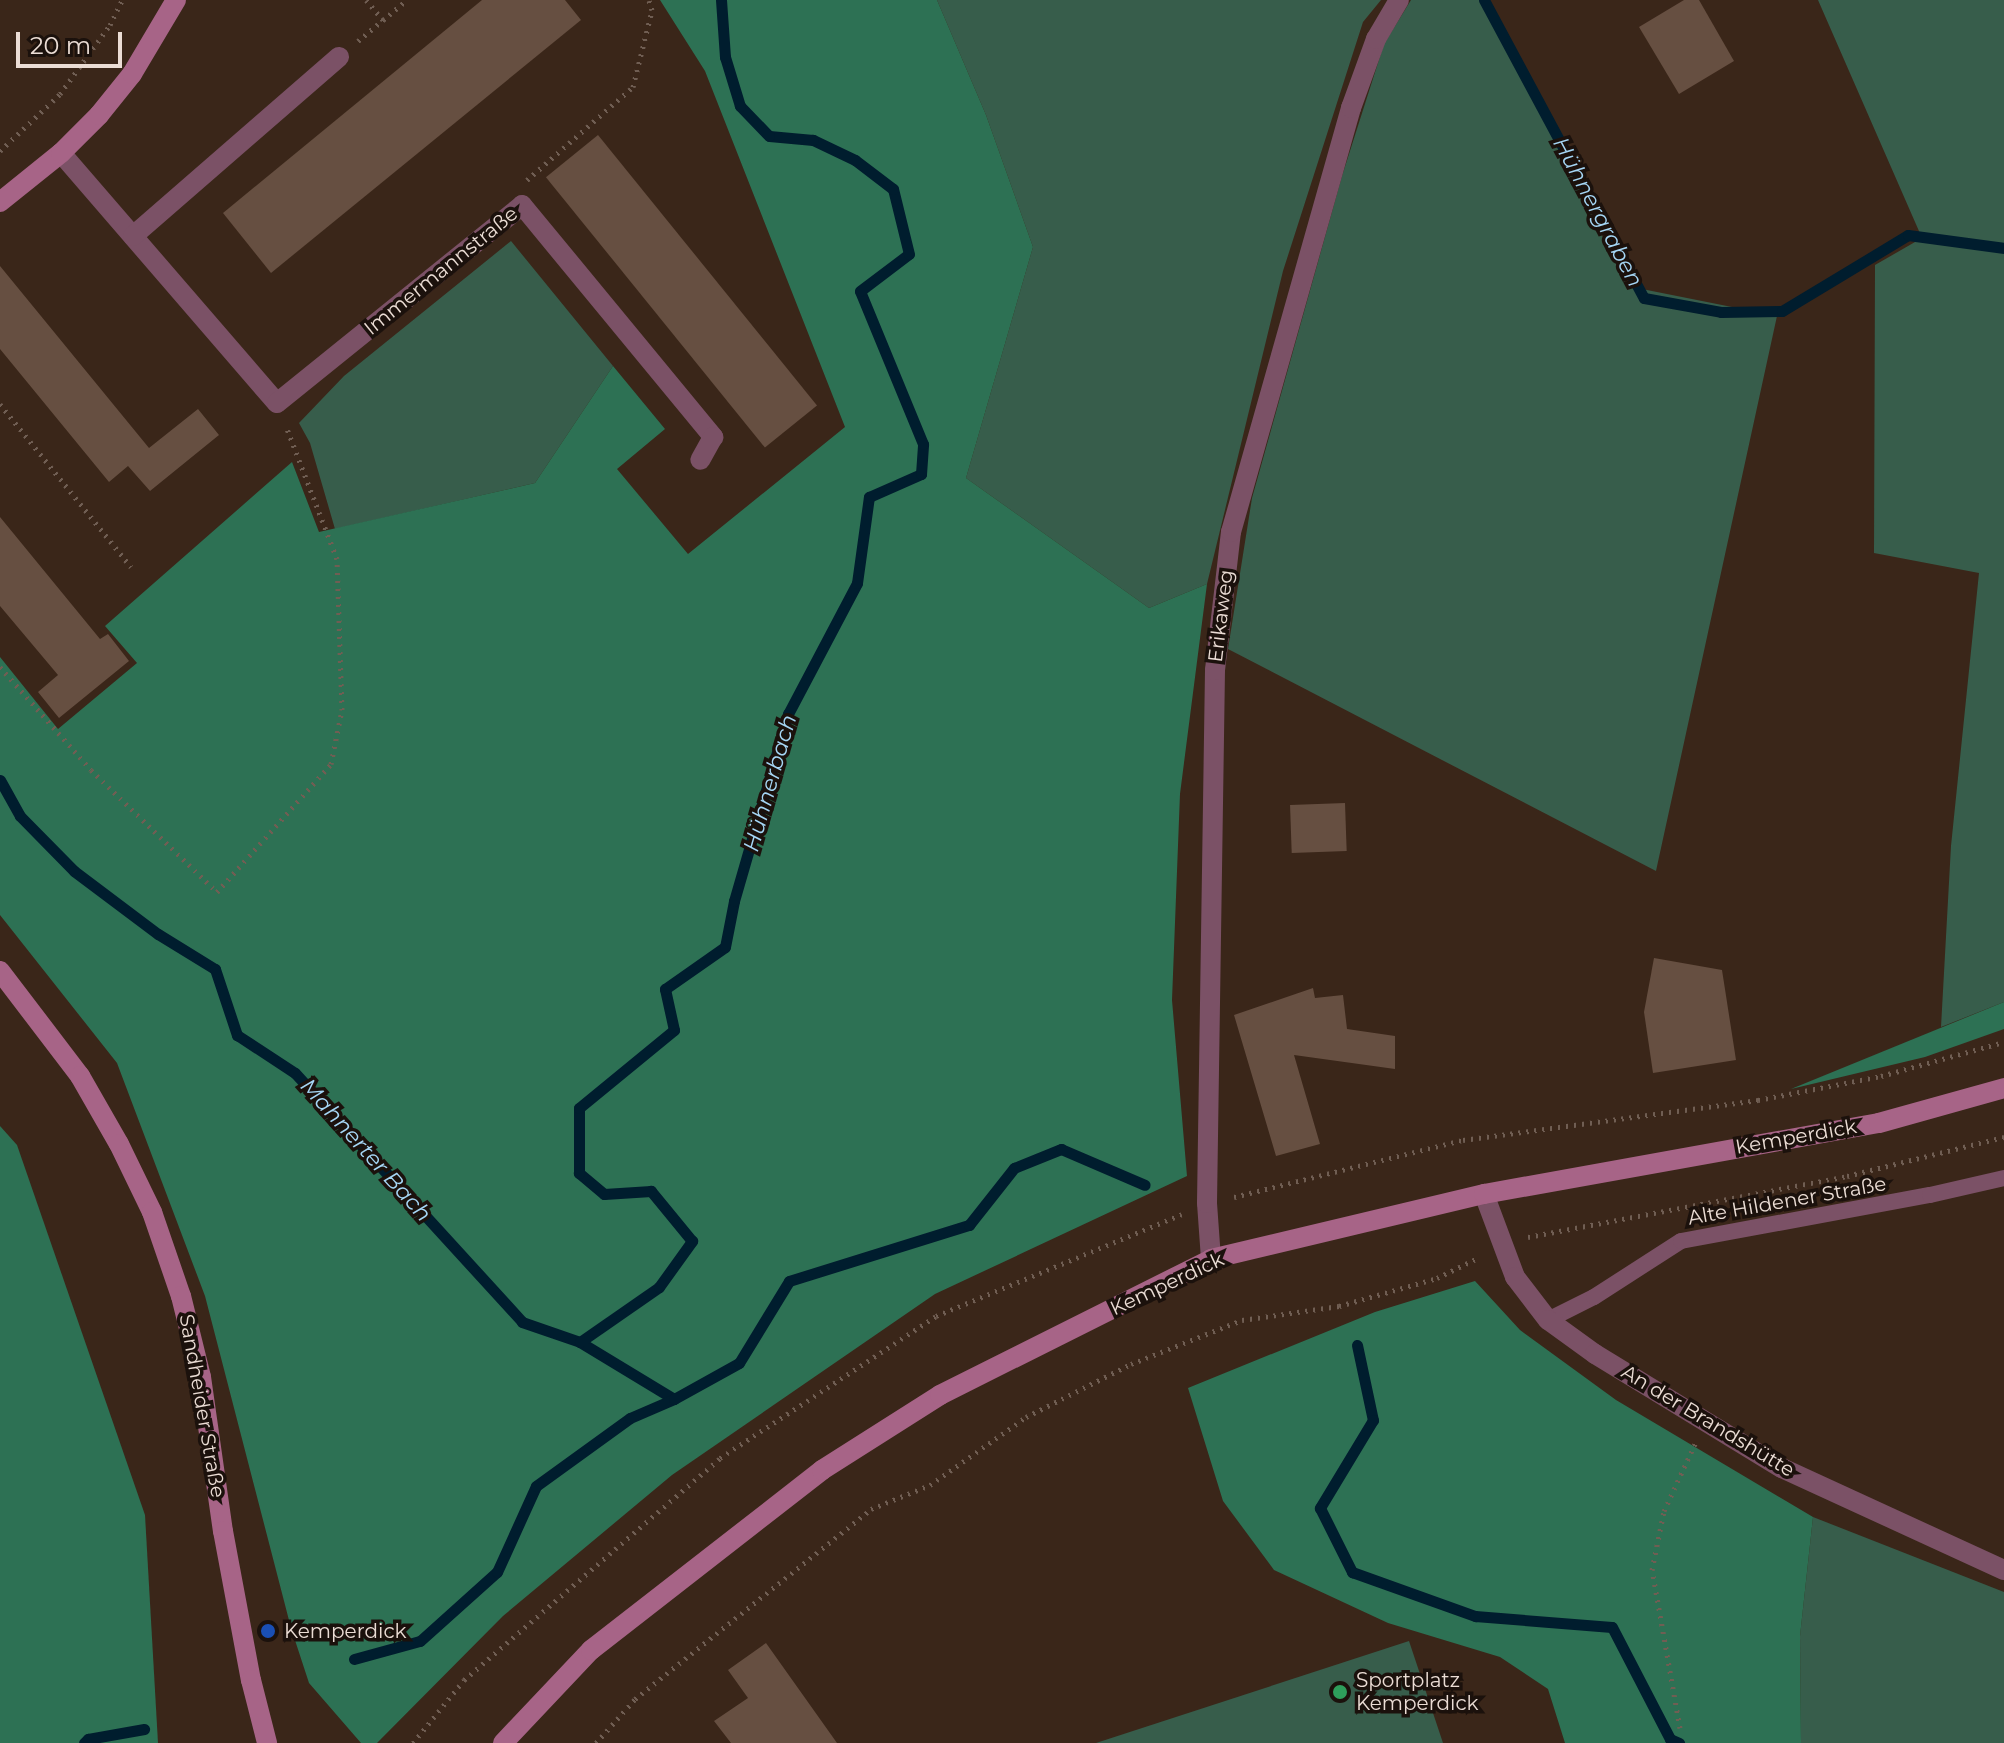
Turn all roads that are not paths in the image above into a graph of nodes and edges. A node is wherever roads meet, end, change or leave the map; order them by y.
1 (176, 0) edge
2 (1399, 0) edge
3 (339, 57) road end
4 (61, 153) junction
5 (4, 192) edge
6 (133, 236) junction
7 (700, 460) dead end
8 (0, 971) edge
9 (2004, 1088) edge
10 (2004, 1178) edge
11 (1484, 1194) junction
12 (1211, 1259) junction
13 (1548, 1320) junction
14 (2004, 1570) edge
15 (267, 1743) edge
16 (503, 1743) edge

1 - 4 main road
2 - 12 street, Erikaweg
3 - 6 street
4 - 5 main road
4 - 6 street
6 - 7 street, Immermannstraße
8 - 15 main road, Sandheider Straße
9 - 11 main road, Kemperdick
10 - 13 lane, Alte Hildener Straße
11 - 12 main road, Kemperdick
11 - 13 street, An der Brandshütte
12 - 16 main road, Kemperdick
13 - 14 street, An der Brandshütte

